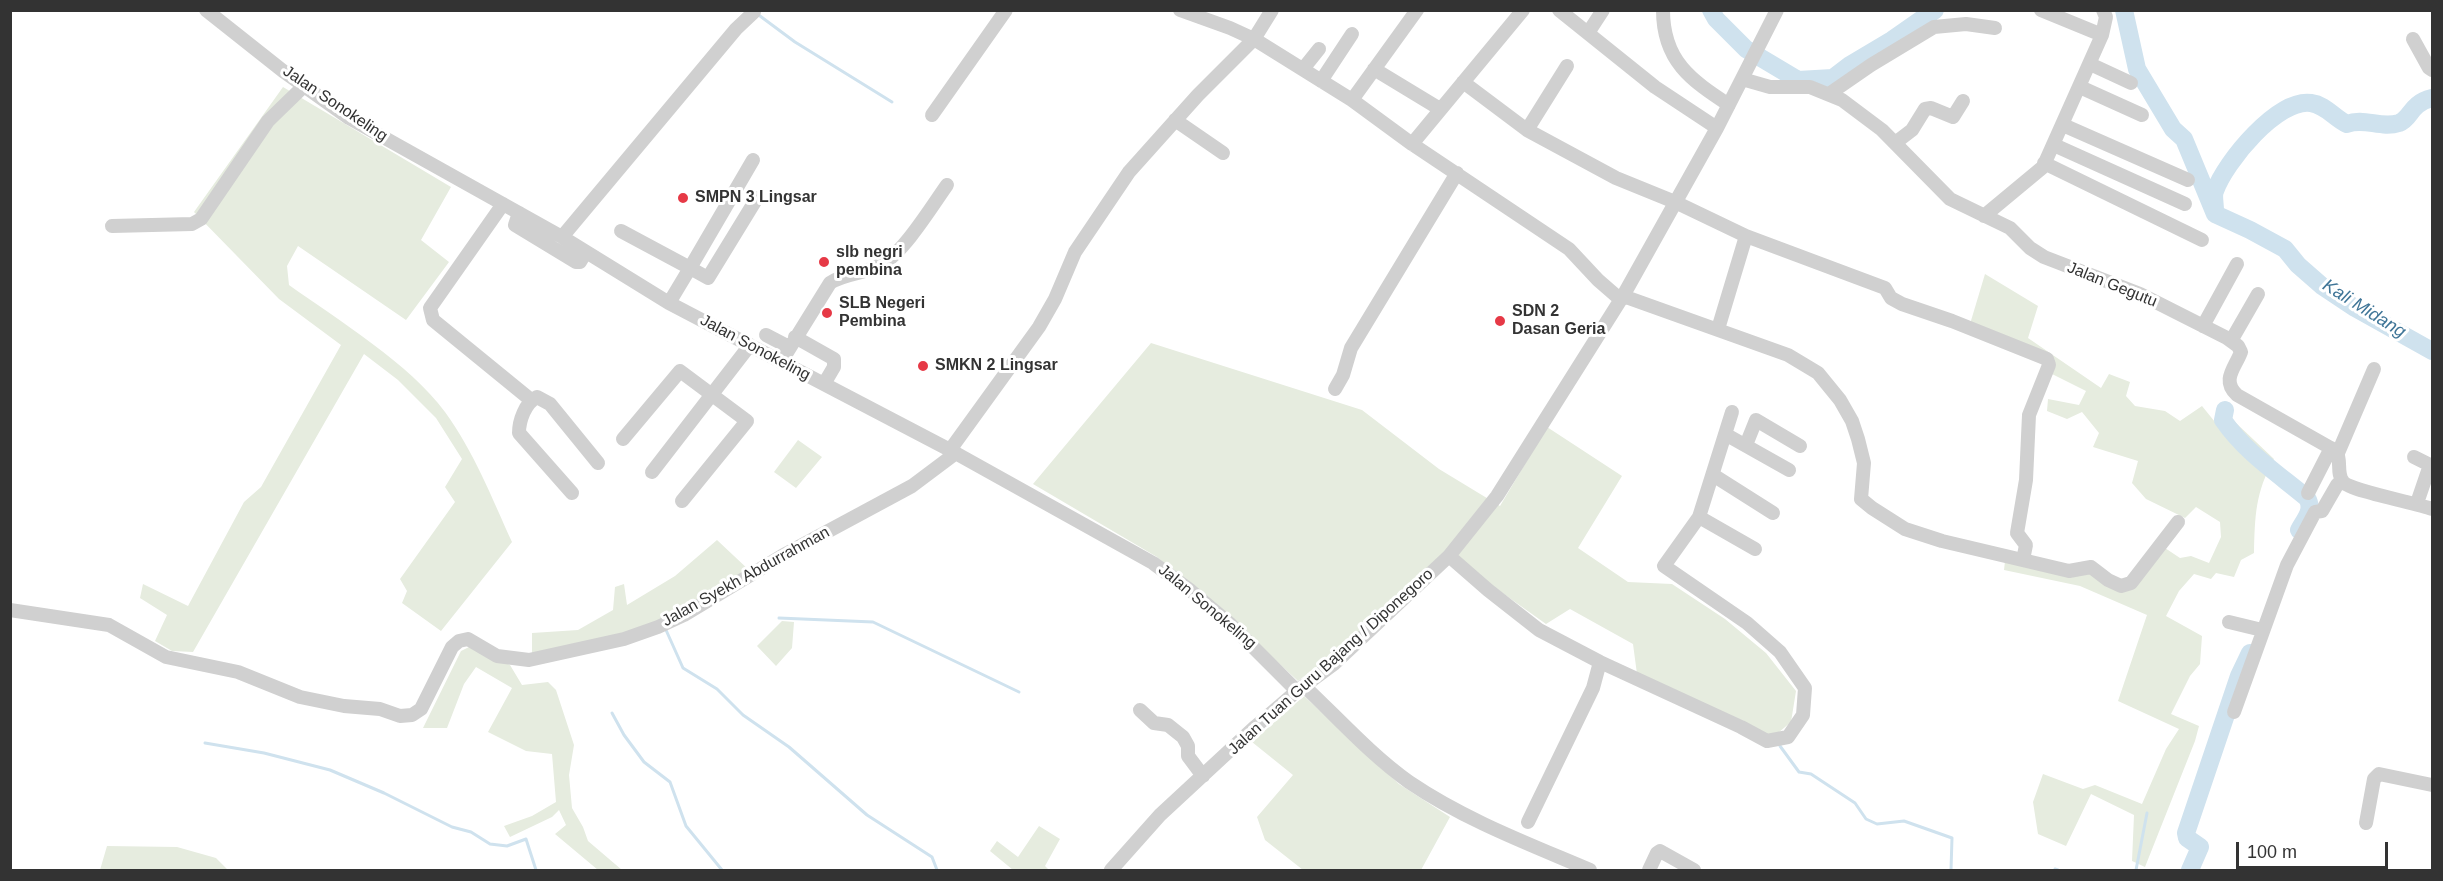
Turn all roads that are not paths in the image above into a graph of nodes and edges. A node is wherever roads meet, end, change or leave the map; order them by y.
1 (206, 10) edge
2 (1006, 10) edge
3 (1180, 10) edge
4 (1272, 10) edge
5 (1417, 10) edge
6 (1523, 10) edge
7 (1559, 10) edge
8 (1603, 10) edge
9 (1663, 10) edge
10 (1777, 10) edge
11 (2041, 10) edge
12 (2103, 10) edge
13 (754, 12) edge
14 (1210, 15) edge
15 (1995, 28) dead end
16 (1352, 33) dead end
17 (1588, 33) junction
18 (2102, 35) junction
19 (1254, 39) junction
20 (2413, 39) dead end
21 (1319, 49) dead end
22 (2090, 64) junction
23 (1567, 66) dead end
24 (1303, 69) junction
25 (1374, 69) junction
26 (2433, 70) edge
27 (1742, 79) junction
28 (1321, 81) junction
29 (1462, 82) junction
30 (2131, 83) dead end
31 (304, 86) junction
32 (2080, 87) junction
33 (1829, 94) junction
34 (1352, 100) junction
35 (1963, 101) dead end
36 (1729, 105) junction
37 (1440, 110) junction
38 (932, 115) dead end
39 (2142, 116) dead end
40 (1175, 120) junction
41 (2063, 125) junction
42 (1717, 128) junction
43 (1527, 130) junction
44 (1895, 143) junction
45 (1412, 144) junction
46 (2054, 145) junction
47 (1223, 153) dead end
48 (753, 160) dead end
49 (2044, 163) junction
50 (1457, 173) junction
51 (2188, 180) dead end
52 (947, 185) dead end
53 (757, 198) dead end
54 (1675, 202) junction
55 (503, 204) junction
56 (2185, 204) dead end
57 (519, 213) junction
58 (1984, 216) junction
59 (112, 226) dead end
60 (621, 231) dead end
61 (1746, 236) junction
62 (562, 237) junction
63 (2202, 240) dead end
64 (586, 252) junction
65 (2237, 264) dead end
66 (690, 268) junction
67 (2258, 294) dead end
68 (1622, 298) junction
69 (669, 303) junction
70 (2203, 326) junction
71 (1718, 329) junction
72 (766, 335) dead end
73 (2231, 340) junction
74 (792, 342) junction
75 (750, 345) junction
76 (781, 362) junction
77 (2374, 369) dead end
78 (824, 384) junction
79 (1335, 389) dead end
80 (712, 394) junction
81 (531, 400) junction
82 (1732, 412) dead end
83 (1725, 434) junction
84 (622, 439) dead end
85 (1746, 446) junction
86 (1800, 447) dead end
87 (953, 451) junction
88 (2334, 451) junction
89 (2414, 457) dead end
90 (598, 463) dead end
91 (1789, 470) dead end
92 (652, 472) dead end
93 (1713, 475) junction
94 (2342, 480) junction
95 (572, 493) dead end
96 (2308, 493) dead end
97 (682, 501) dead end
98 (2417, 503) junction
99 (2433, 509) edge
100 (1773, 513) dead end
101 (1699, 517) junction
102 (2178, 522) dead end
103 (1755, 549) dead end
104 (1449, 556) junction
105 (2023, 560) junction
106 (10, 610) edge
107 (2229, 622) dead end
108 (2259, 629) junction
109 (1600, 662) junction
110 (1301, 688) junction
111 (1140, 710) dead end
112 (2234, 712) dead end
113 (1203, 776) junction
114 (2433, 785) edge
115 (1528, 822) dead end
116 (2366, 823) dead end
117 (1111, 870) edge
118 (1590, 870) edge
119 (1649, 870) edge
120 (1694, 870) edge

1 - 31 street, Jalan Sonokeling
2 - 38 street
3 - 14 street
4 - 19 street
5 - 25 street
6 - 29 street
7 - 17 street
8 - 17 street
9 - 36 street
10 - 27 street, Jalan Tuan Guru Bajang / Diponegoro
11 - 18 street
12 - 18 street
13 - 62 street
14 - 19 street
15 - 33 street
16 - 28 street
17 - 42 street
18 - 22 street
19 - 24 street
19 - 40 street
20 - 26 street
21 - 24 street
22 - 30 street
22 - 32 street
23 - 43 street
24 - 28 street
25 - 34 street
25 - 37 street
27 - 33 street, Jalan Gegutu
27 - 36 street, Jalan Tuan Guru Bajang / Diponegoro
28 - 34 street
29 - 37 street
29 - 43 street
31 - 55 street, Jalan Sonokeling
31 - 59 street
32 - 39 street
32 - 41 street
33 - 44 street, Jalan Gegutu
34 - 45 street
35 - 44 street
36 - 42 street, Jalan Tuan Guru Bajang / Diponegoro
37 - 45 street
40 - 47 street
40 - 87 street
41 - 46 street
41 - 51 street
42 - 54 street, Jalan Tuan Guru Bajang / Diponegoro
43 - 54 street
44 - 58 street, Jalan Gegutu
45 - 50 street
46 - 49 street
46 - 56 street
48 - 66 street
49 - 58 street
49 - 63 street
50 - 68 street
50 - 79 street
52 - 74 street
53 - 66 street
54 - 61 street
54 - 68 street, Jalan Tuan Guru Bajang / Diponegoro
55 - 57 street, Jalan Sonokeling
55 - 81 street
57 - 62 street, Jalan Sonokeling
57 - 64 street
58 - 70 street, Jalan Gegutu
60 - 66 street
61 - 71 street
61 - 105 street
62 - 64 street, Jalan Sonokeling
64 - 69 street, Jalan Sonokeling
65 - 70 street
66 - 69 street
67 - 73 street
68 - 71 street
68 - 104 street, Jalan Tuan Guru Bajang / Diponegoro
69 - 75 street, Jalan Sonokeling
70 - 73 street, Jalan Gegutu
71 - 105 street
72 - 74 street
73 - 88 street
74 - 76 street
74 - 78 street
75 - 76 street, Jalan Sonokeling
75 - 80 street
76 - 78 street, Jalan Sonokeling
77 - 88 street
78 - 87 street, Jalan Sonokeling
80 - 84 street
80 - 92 street
80 - 97 street
81 - 90 street
81 - 95 street
82 - 83 street
83 - 85 street
83 - 93 street
85 - 86 street
85 - 91 street
87 - 106 street, Jalan Syekh Abdurrahman
87 - 110 street, Jalan Sonokeling
88 - 94 street
88 - 96 street
89 - 98 street
93 - 100 street
93 - 101 street
94 - 98 street
94 - 108 street
98 - 99 street
101 - 103 street
101 - 109 street
102 - 105 street
104 - 109 street
104 - 110 street, Jalan Tuan Guru Bajang / Diponegoro
107 - 108 street
108 - 112 street
109 - 115 street
110 - 113 street, Jalan Tuan Guru Bajang / Diponegoro
110 - 118 street, Jalan Sonokeling
111 - 113 street
113 - 117 street, Jalan Tuan Guru Bajang / Diponegoro
114 - 116 street
119 - 120 street

